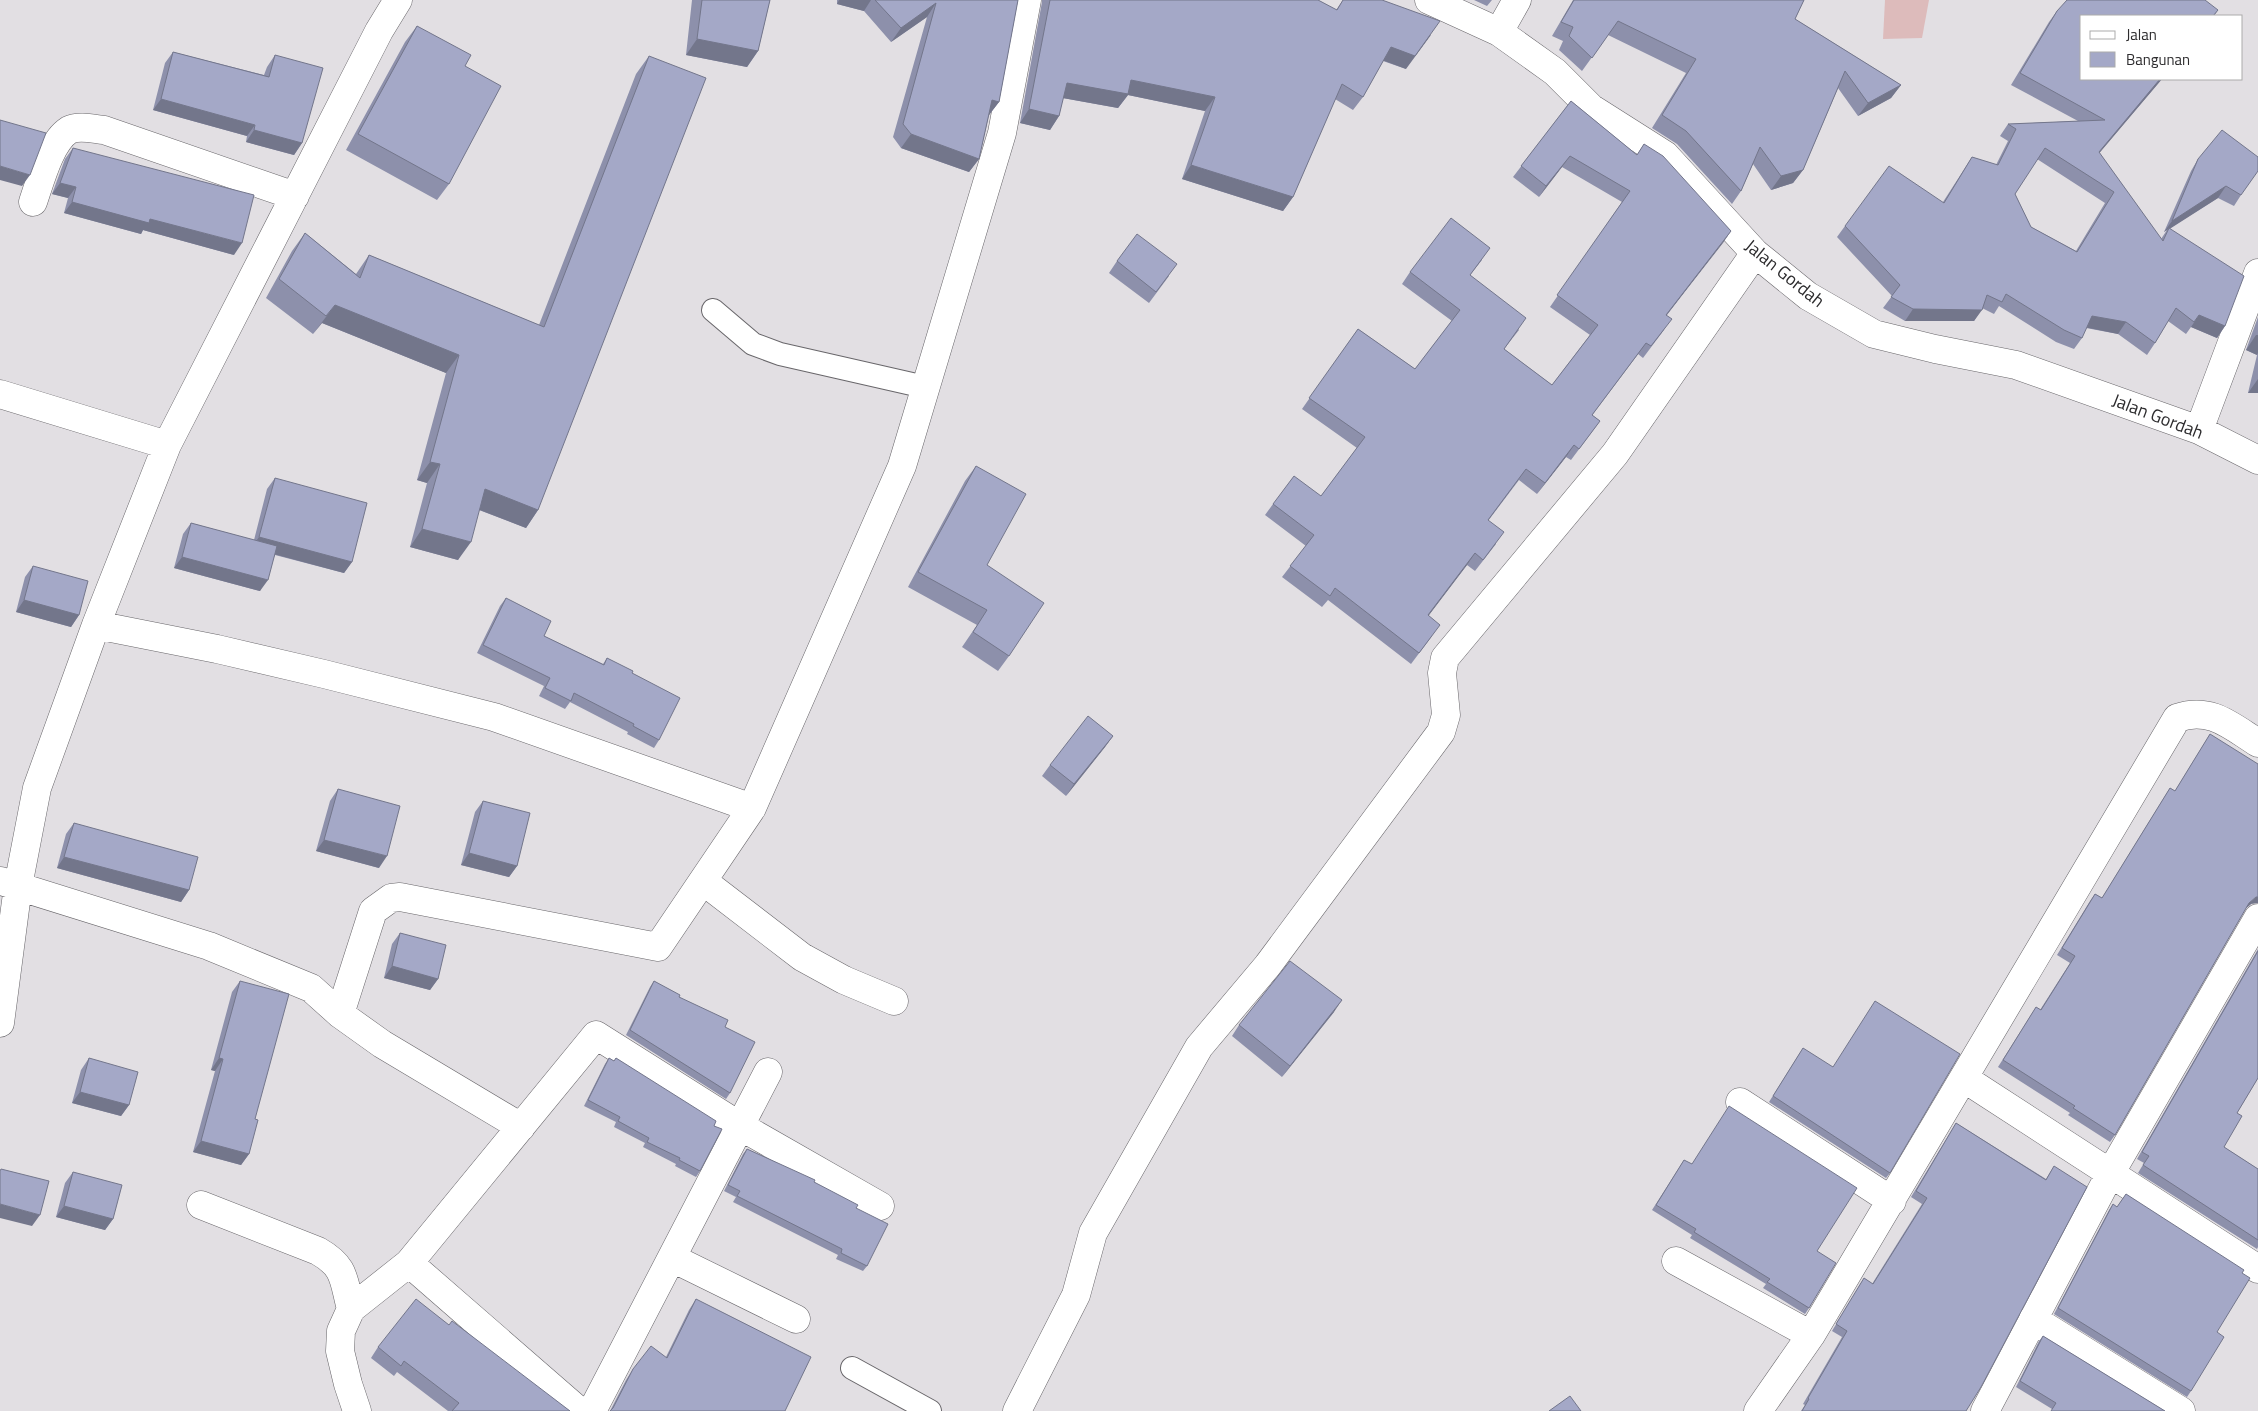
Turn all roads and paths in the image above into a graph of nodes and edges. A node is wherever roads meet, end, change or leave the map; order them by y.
1 (398, 0) edge
2 (1028, 0) edge
3 (1429, 0) edge
4 (1517, 0) edge
5 (1499, 32) junction
6 (295, 196) junction
7 (33, 202) dead end
8 (1755, 253) junction
9 (2258, 273) edge
10 (713, 310) dead end
11 (925, 387) junction
12 (0, 394) edge
13 (2199, 430) junction
14 (166, 445) junction
15 (2258, 460) edge
16 (96, 625) junction
17 (2258, 743) edge
18 (752, 808) junction
19 (703, 881) junction
20 (9, 883) edge
21 (2258, 918) edge
22 (894, 1000) dead end
23 (340, 1014) junction
24 (0, 1022) edge
25 (768, 1072) dead end
26 (1965, 1079) junction
27 (1740, 1102) dead end
28 (740, 1126) junction
29 (521, 1127) junction
30 (2110, 1174) junction
31 (1892, 1201) junction
32 (201, 1205) dead end
33 (880, 1206) dead end
34 (672, 1258) junction
35 (1676, 1261) dead end
36 (409, 1263) junction
37 (2258, 1269) edge
38 (351, 1309) junction
39 (796, 1319) dead end
40 (2033, 1319) junction
41 (1811, 1335) junction
42 (852, 1368) dead end
43 (358, 1411) edge
44 (580, 1411) edge
45 (592, 1411) edge
46 (930, 1411) edge
47 (1017, 1411) edge
48 (1758, 1411) edge
49 (1985, 1411) edge
50 (2181, 1411) edge

1 - 6 street
2 - 11 street
3 - 5 street, Jalan Gordah
4 - 5 street
5 - 8 street, Jalan Gordah
6 - 7 street
6 - 14 street
8 - 13 street, Jalan Gordah
8 - 47 street
9 - 13 street
10 - 11 lane
11 - 18 street
12 - 14 street
13 - 15 street, Jalan Gordah
14 - 16 street
16 - 18 street
16 - 20 street
17 - 26 street
18 - 19 street
19 - 22 street
19 - 23 street
20 - 23 street
20 - 24 street
21 - 30 street
23 - 29 street
25 - 28 street
26 - 30 street
26 - 31 street
27 - 31 street
28 - 29 street
28 - 33 street
28 - 34 street
29 - 36 street
30 - 37 street
30 - 40 street
31 - 41 street
32 - 38 street
34 - 39 street
34 - 45 street
35 - 41 street
36 - 38 street
36 - 44 street
38 - 43 street
40 - 49 street
40 - 50 street
41 - 48 street
42 - 46 lane

